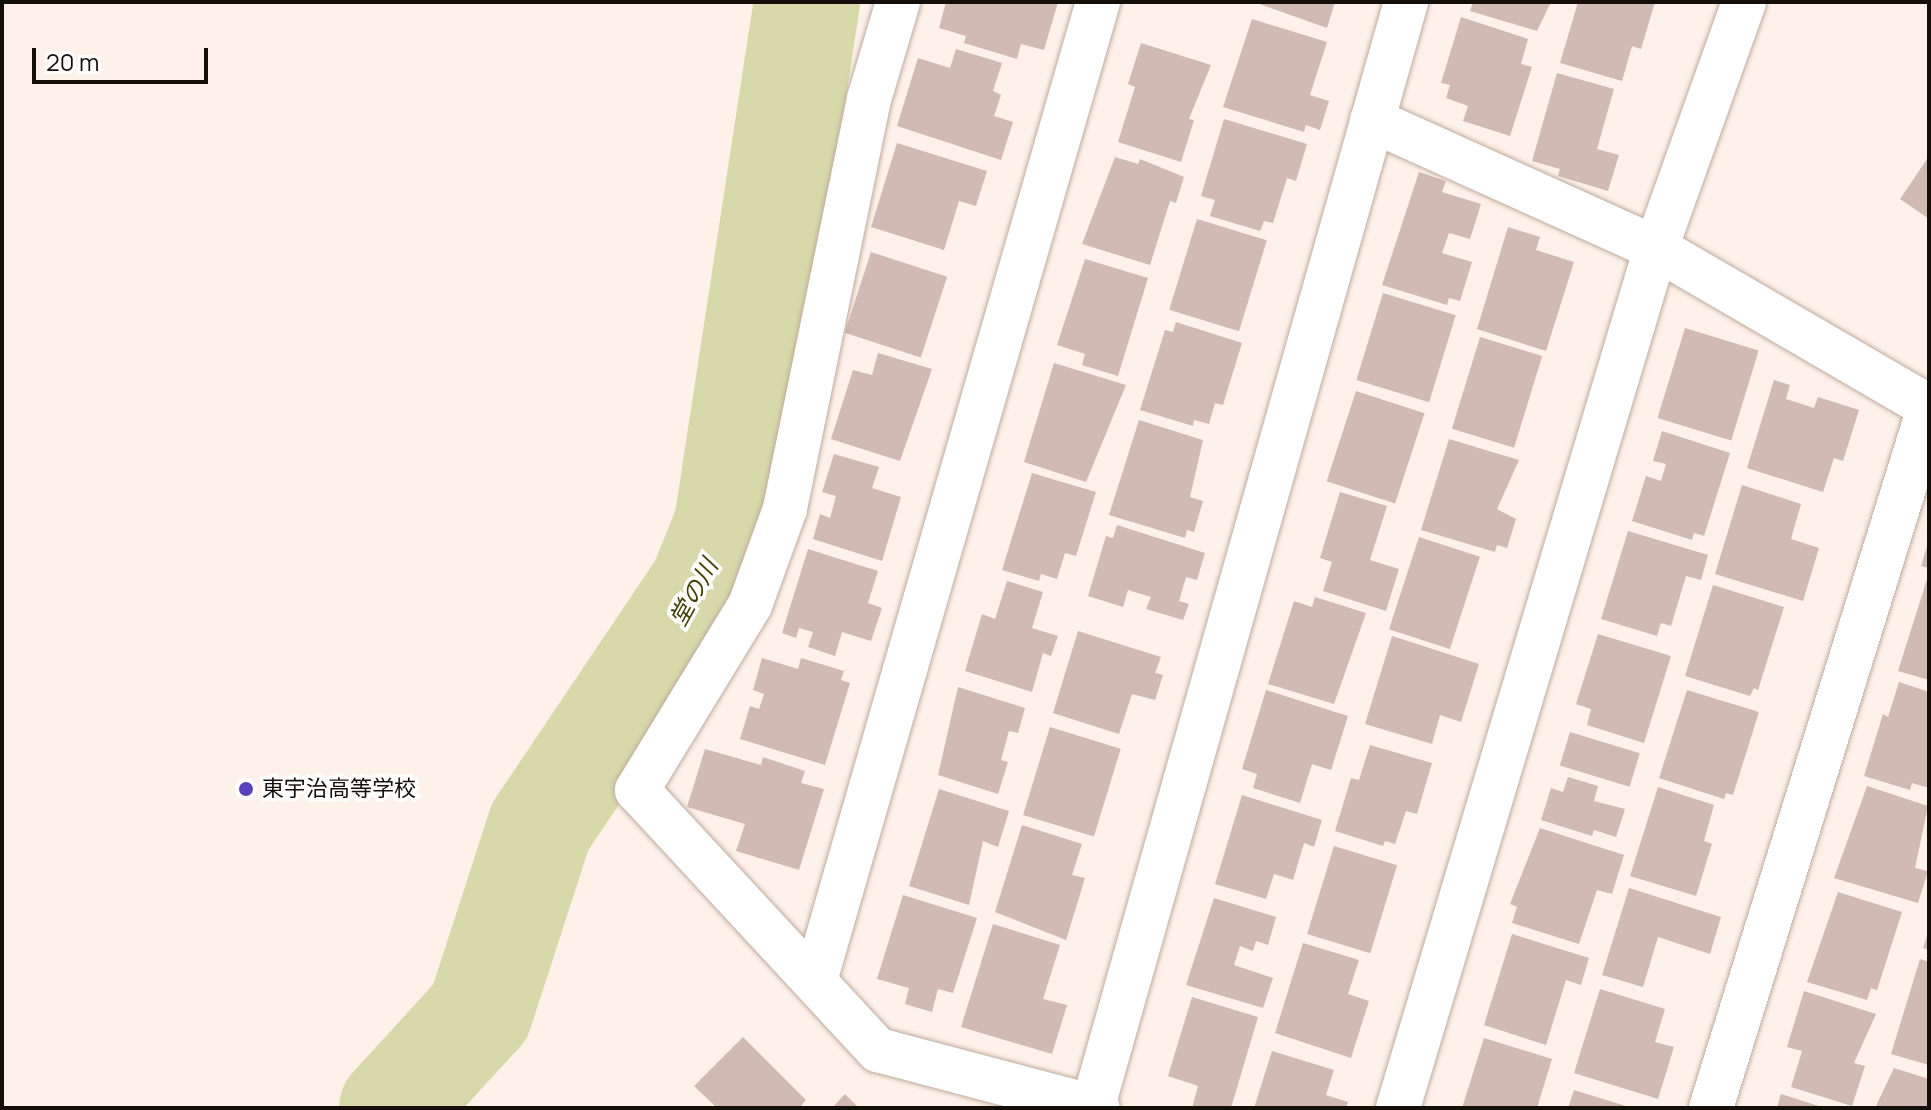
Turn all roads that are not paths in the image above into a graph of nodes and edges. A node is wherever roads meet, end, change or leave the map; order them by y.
1 (898, 2) edge
2 (1098, 2) edge
3 (1406, 2) edge
4 (1744, 2) edge
5 (1372, 120) junction
6 (1656, 248) junction
7 (1929, 408) edge
8 (815, 981) junction
9 (1095, 1107) edge
10 (1398, 1108) edge
11 (1711, 1108) edge

1 - 8 street
2 - 8 street
3 - 5 street
4 - 6 street
5 - 6 street
5 - 9 street
6 - 7 street
6 - 10 street
7 - 11 street
8 - 9 street

